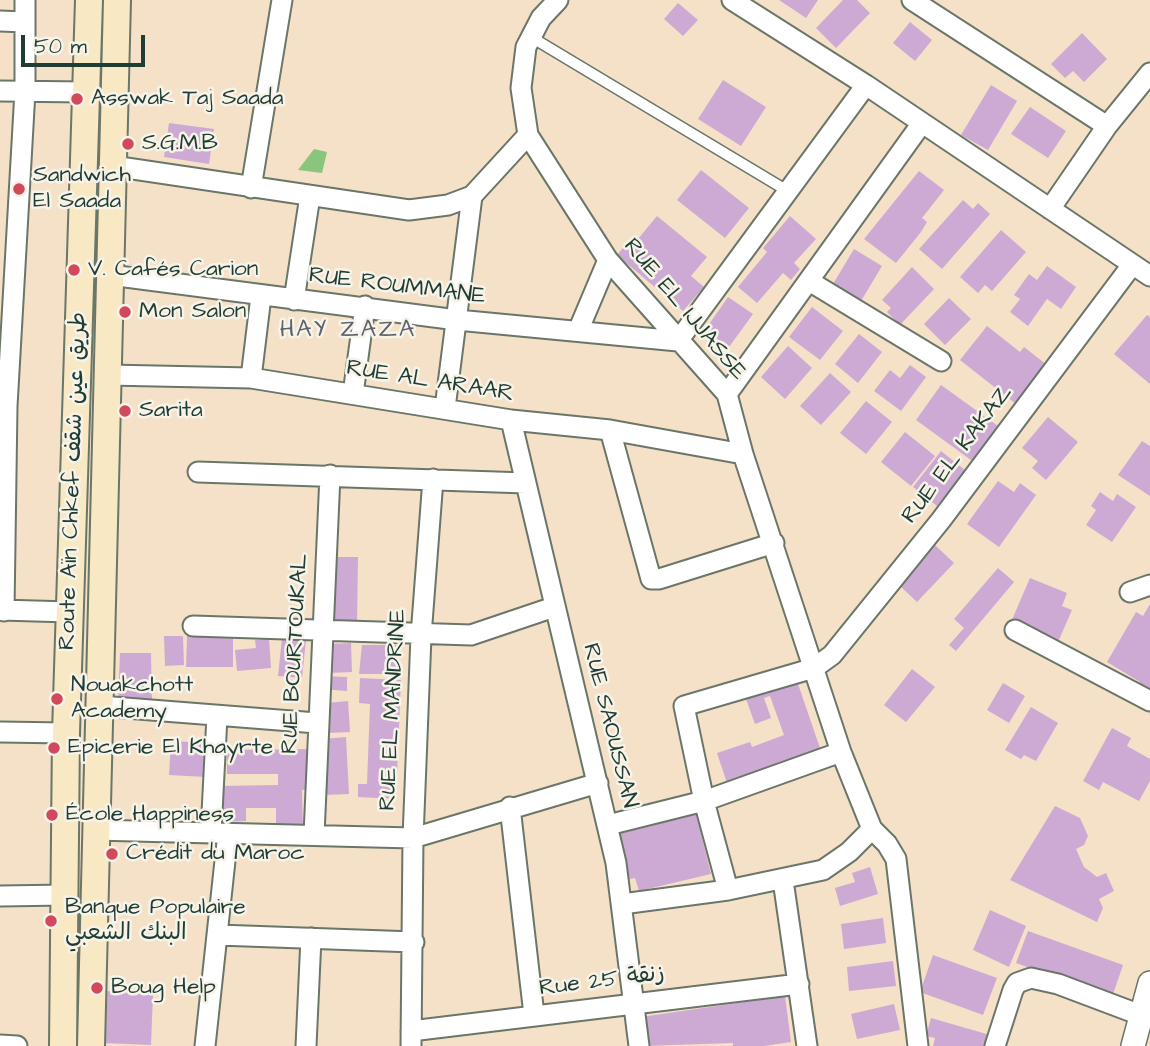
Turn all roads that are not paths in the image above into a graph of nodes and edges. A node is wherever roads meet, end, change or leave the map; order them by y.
1 (25, 0) edge
2 (89, 0) edge
3 (117, 0) edge
4 (282, 0) edge
5 (558, 0) edge
6 (732, 0) edge
7 (912, 0) edge
8 (0, 21) edge
9 (25, 22) junction
10 (530, 37) junction
11 (1150, 73) edge
12 (866, 85) junction
13 (0, 91) edge
14 (25, 91) junction
15 (86, 92) junction
16 (922, 123) junction
17 (1107, 126) junction
18 (528, 135) junction
19 (113, 166) junction
20 (251, 188) junction
21 (786, 190) junction
22 (9, 193) edge
23 (310, 196) junction
24 (471, 196) junction
25 (1050, 209) junction
26 (608, 260) junction
27 (1132, 265) junction
28 (110, 275) junction
29 (1150, 276) edge
30 (808, 281) junction
31 (261, 296) junction
32 (294, 300) junction
33 (365, 306) junction
34 (457, 320) junction
35 (578, 331) junction
36 (5, 333) edge
37 (678, 341) junction
38 (941, 361) dead end
39 (108, 375) junction
40 (251, 378) junction
41 (353, 394) junction
42 (727, 394) junction
43 (3, 406) edge
44 (445, 408) junction
45 (511, 420) junction
46 (610, 430) junction
47 (743, 454) junction
48 (198, 472) dead end
49 (3, 473) edge
50 (330, 475) junction
51 (433, 479) junction
52 (526, 483) junction
53 (774, 543) junction
54 (2, 554) edge
55 (1150, 585) edge
56 (1130, 592) dead end
57 (554, 607) junction
58 (2, 610) edge
59 (70, 612) junction
60 (193, 626) dead end
61 (1016, 631) dead end
62 (322, 632) junction
63 (421, 636) junction
64 (814, 668) junction
65 (1150, 701) edge
66 (100, 706) junction
67 (217, 716) junction
68 (317, 723) junction
69 (0, 732) edge
70 (66, 733) junction
71 (841, 752) junction
72 (598, 783) junction
73 (704, 801) junction
74 (510, 807) junction
75 (608, 825) junction
76 (872, 829) junction
77 (94, 830) junction
78 (219, 832) junction
79 (314, 835) junction
80 (413, 838) junction
81 (783, 880) junction
82 (728, 891) junction
83 (66, 895) junction
84 (0, 897) edge
85 (622, 904) junction
86 (218, 935) junction
87 (311, 939) junction
88 (414, 942) junction
89 (1150, 982) edge
90 (799, 984) junction
91 (633, 1002) junction
92 (534, 1015) junction
93 (1143, 1016) junction
94 (411, 1038) edge
95 (0, 1045) edge
96 (17, 1046) edge
97 (63, 1046) edge
98 (91, 1046) edge
99 (205, 1046) edge
100 (306, 1046) edge
101 (639, 1046) edge
102 (807, 1046) edge
103 (918, 1046) edge
104 (995, 1046) edge
105 (1133, 1046) edge

1 - 9 street
2 - 15 main road, Route Aïn Chkef طريق عين شقف
3 - 19 main road, Route Aïn Chkef طريق عين شقف
4 - 20 street
5 - 10 street, RUE EL IJJASSE
6 - 12 street
7 - 17 street
8 - 9 street
9 - 14 street
10 - 18 street, RUE EL IJJASSE
10 - 21 lane
11 - 17 street
12 - 16 street
12 - 21 street
13 - 14 street
14 - 15 street
14 - 22 street
15 - 59 main road, Route Aïn Chkef طريق عين شقف
16 - 25 street
16 - 30 street
17 - 25 street
18 - 24 street
18 - 26 street, RUE EL IJJASSE
19 - 20 street
19 - 28 main road, Route Aïn Chkef طريق عين شقف
20 - 23 street
21 - 37 street
22 - 36 street
23 - 24 street
23 - 32 street
24 - 34 street
25 - 27 street
26 - 35 street
26 - 37 street, RUE EL IJJASSE
27 - 29 street
27 - 64 street, RUE EL KAKAZ
28 - 31 street, RUE ROUMMANE
28 - 39 main road, Route Aïn Chkef طريق عين شقف
30 - 38 street
30 - 42 street
31 - 32 street, RUE ROUMMANE
31 - 40 street
32 - 33 street, RUE ROUMMANE
33 - 34 street, RUE ROUMMANE
33 - 41 street
34 - 35 street, RUE ROUMMANE
34 - 44 street
35 - 37 street, RUE ROUMMANE
36 - 43 street
37 - 42 street, RUE EL IJJASSE
39 - 40 street, RUE AL ARAAR
39 - 66 main road, Route Aïn Chkef طريق عين شقف
40 - 41 street, RUE AL ARAAR
41 - 44 street, RUE AL ARAAR
42 - 47 street, RUE EL IJJASSE
43 - 49 street
44 - 45 street, RUE AL ARAAR
45 - 46 street, RUE AL ARAAR
45 - 52 street, RUE SAOUSSAN
46 - 47 street, RUE AL ARAAR
46 - 53 street
47 - 53 street, RUE EL IJJASSE
48 - 50 street
49 - 54 street
50 - 51 street
50 - 62 street, RUE BOURTOUKAL
51 - 52 street
51 - 63 street, RUE EL MANDRINE
52 - 57 street, RUE SAOUSSAN
53 - 64 street, RUE EL IJJASSE
54 - 58 street
55 - 56 street
57 - 63 street
57 - 72 street, RUE SAOUSSAN
58 - 59 street
59 - 70 main road, Route Aïn Chkef طريق عين شقف
60 - 62 street
61 - 65 street
62 - 63 street
62 - 68 street, RUE BOURTOUKAL
63 - 80 street, RUE EL MANDRINE
64 - 71 street, RUE EL IJJASSE
64 - 73 street
66 - 67 street
66 - 77 main road, Route Aïn Chkef طريق عين شقف
67 - 68 street
67 - 78 street
68 - 79 street, RUE BOURTOUKAL
69 - 70 street
70 - 83 main road, Route Aïn Chkef طريق عين شقف
71 - 73 street
71 - 76 street, RUE EL IJJASSE
72 - 74 street
72 - 75 street, RUE SAOUSSAN
73 - 75 street
73 - 82 street
74 - 80 street
74 - 92 street
75 - 85 street, RUE SAOUSSAN
76 - 81 street
76 - 103 street, RUE EL IJJASSE
77 - 78 street
77 - 98 main road, Route Aïn Chkef طريق عين شقف
78 - 79 street
78 - 86 street
79 - 80 street
80 - 88 street, RUE EL MANDRINE
81 - 82 street
81 - 90 street
82 - 85 street
83 - 84 street
83 - 97 main road, Route Aïn Chkef طريق عين شقف
85 - 91 street, RUE SAOUSSAN
86 - 87 street
86 - 99 street
87 - 88 street
87 - 100 street
88 - 94 street, RUE EL MANDRINE
89 - 93 street
90 - 91 street, Rue 25 زنقة
90 - 102 street
91 - 92 street, Rue 25 زنقة
91 - 101 street, RUE SAOUSSAN
92 - 94 street, Rue 25 زنقة
93 - 104 street
93 - 105 street
95 - 96 street

